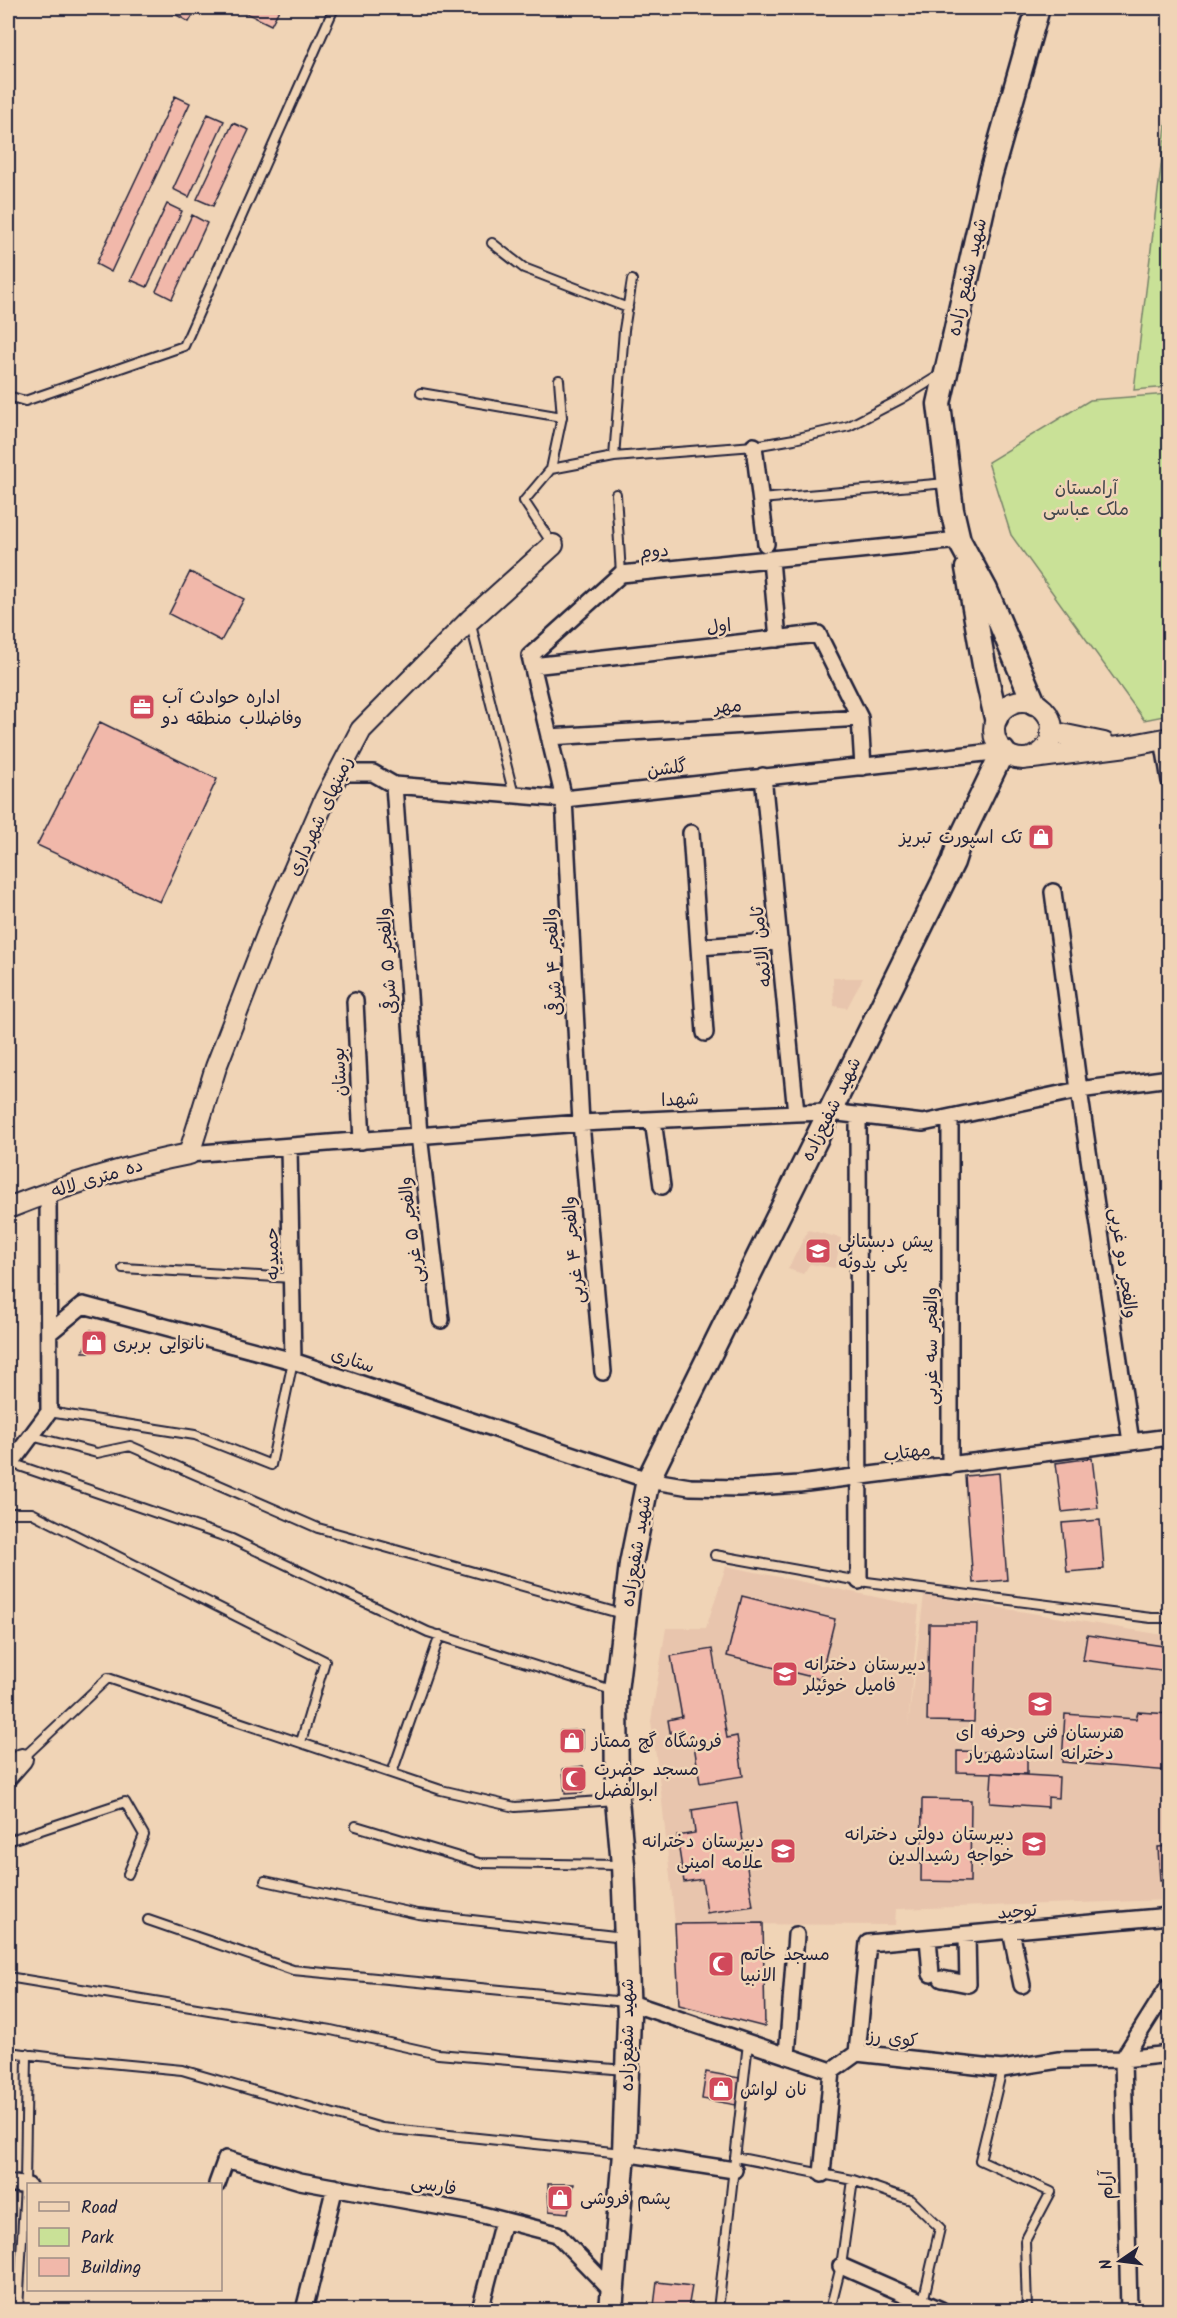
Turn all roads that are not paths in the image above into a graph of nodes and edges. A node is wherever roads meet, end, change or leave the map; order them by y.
1 (334, 8) edge
2 (1038, 8) edge
3 (492, 243) dead end
4 (632, 280) dead end
5 (628, 308) junction
6 (946, 371) junction
7 (559, 380) dead end
8 (421, 393) dead end
9 (8, 396) edge
10 (562, 417) junction
11 (754, 446) junction
12 (614, 457) junction
13 (551, 469) junction
14 (949, 483) junction
15 (616, 494) dead end
16 (760, 500) junction
17 (766, 544) dead end
18 (962, 544) junction
19 (553, 545) joint
20 (771, 560) junction
21 (621, 574) junction
22 (470, 620) junction
23 (778, 639) junction
24 (532, 666) junction
25 (1034, 703) junction
26 (860, 718) junction
27 (996, 718) junction
28 (1051, 732) junction
29 (549, 737) junction
30 (1166, 738) edge
31 (1127, 746) junction
32 (1016, 756) junction
33 (863, 767) junction
34 (338, 773) junction
35 (763, 776) junction
36 (1170, 781) edge
37 (394, 784) junction
38 (514, 795) junction
39 (564, 799) junction
40 (691, 833) dead end
41 (1053, 892) dead end
42 (780, 941) junction
43 (699, 947) junction
44 (355, 1001) dead end
45 (705, 1033) dead end
46 (1170, 1078) edge
47 (1079, 1090) junction
48 (830, 1112) junction
49 (796, 1113) junction
50 (858, 1116) junction
51 (950, 1118) junction
52 (653, 1120) junction
53 (581, 1123) junction
54 (419, 1136) junction
55 (362, 1141) junction
56 (289, 1147) junction
57 (189, 1154) junction
58 (662, 1186) dead end
59 (48, 1193) junction
60 (8, 1208) edge
61 (123, 1268) dead end
62 (291, 1278) junction
63 (441, 1320) dead end
64 (49, 1333) junction
65 (293, 1361) junction
66 (603, 1372) dead end
67 (50, 1412) junction
68 (32, 1436) junction
69 (1170, 1437) edge
70 (1131, 1442) junction
71 (9, 1465) edge
72 (950, 1466) junction
73 (859, 1477) junction
74 (648, 1480) junction
75 (8, 1513) edge
76 (715, 1555) dead end
77 (859, 1581) junction
78 (625, 1616) junction
79 (1170, 1618) edge
80 (440, 1635) junction
81 (616, 1691) junction
82 (301, 1742) junction
83 (22, 1759) joint
84 (392, 1773) junction
85 (8, 1775) edge
86 (617, 1800) junction
87 (356, 1826) dead end
88 (8, 1841) edge
89 (623, 1865) junction
90 (128, 1874) dead end
91 (265, 1881) dead end
92 (1170, 1916) edge
93 (148, 1920) dead end
94 (1011, 1931) junction
95 (796, 1935) dead end
96 (967, 1935) junction
97 (626, 1937) junction
98 (928, 1938) junction
99 (8, 1977) edge
100 (1170, 1984) edge
101 (1022, 1985) dead end
102 (628, 2002) junction
103 (748, 2043) junction
104 (8, 2052) edge
105 (857, 2053) junction
106 (27, 2054) junction
107 (1170, 2054) edge
108 (787, 2056) junction
109 (1123, 2059) junction
110 (1002, 2069) junction
111 (627, 2070) junction
112 (832, 2071) junction
113 (624, 2153) junction
114 (735, 2163) junction
115 (822, 2174) junction
116 (853, 2180) junction
117 (8, 2183) edge
118 (217, 2183) edge
119 (27, 2186) edge
120 (335, 2187) junction
121 (503, 2221) junction
122 (841, 2266) junction
123 (611, 2301) edge
124 (922, 2306) edge
125 (18, 2310) edge
126 (304, 2310) edge
127 (480, 2310) edge
128 (718, 2310) edge
129 (830, 2310) edge
130 (941, 2310) edge
131 (1027, 2310) edge
132 (1129, 2310) edge

1 - 9 lane
2 - 6 main road, شهید شفیع زاده
3 - 5 lane
4 - 5 lane
5 - 12 lane
6 - 11 lane
6 - 14 main road, شهید شفیع زاده
7 - 10 lane
8 - 10 lane
10 - 13 lane
11 - 12 lane
11 - 16 street
12 - 13 lane
13 - 19 lane
14 - 16 lane
14 - 18 main road, شهید شفیع زاده
15 - 21 lane
16 - 17 street
18 - 20 street, دوم
18 - 25 main road, شهید شفیع زاده
18 - 27 main road, شهید شفیع زاده
19 - 22 street, زمینهای شهرداری
20 - 21 street, دوم
20 - 23 street
21 - 24 street, دوم
22 - 34 street, زمینهای شهرداری
22 - 38 lane
23 - 24 street, اول
23 - 26 street, اول
24 - 29 street
25 - 27 street
25 - 28 street
26 - 29 street, مهر
26 - 33 street
27 - 32 street
28 - 31 street
28 - 32 street
29 - 39 street
30 - 31 street
30 - 36 street
31 - 32 street
32 - 33 street, گلشن
32 - 48 main road, شهید شفیع‌زاده
33 - 35 street, گلشن
34 - 37 street, گلشن
34 - 57 street, زمینهای شهرداری
35 - 39 street, گلشن
35 - 42 street, ثامن الائمه
37 - 38 street, گلشن
37 - 54 street, والفجر ۵ شرقی
38 - 39 street, گلشن
39 - 53 street, والفجر ۴ شرقی
40 - 43 street
41 - 47 street, والفجر دو غربی
42 - 43 street
42 - 49 street, ثامن الائمه
43 - 45 street
44 - 55 street, بوستان
46 - 47 street, شهدا
47 - 51 street, شهدا
47 - 70 street, والفجر دو غربی
48 - 49 street, شهدا
48 - 50 street, شهدا
48 - 74 main road, شهید شفیع‌زاده
49 - 52 street, شهدا
50 - 51 street, شهدا
50 - 73 street
51 - 72 street, والفجر سه غربی
52 - 53 street, شهدا
52 - 58 street
53 - 54 street, شهدا
53 - 66 street, والفجر ۴ غربی
54 - 55 street, شهدا
54 - 63 street, والفجر ۵ غربی
55 - 56 street, شهدا
56 - 57 street, شهدا
56 - 62 street, حمیدیه
57 - 59 street, ده متری لاله
59 - 60 street, ده متری لاله
59 - 64 street
61 - 62 lane
62 - 65 street, حمیدیه
64 - 65 street, ستاری
64 - 67 street
65 - 67 lane
65 - 74 street, ستاری
67 - 68 street
68 - 71 street
68 - 78 lane
69 - 70 street, مهتاب
70 - 72 street, مهتاب
71 - 80 lane
72 - 73 street, مهتاب
73 - 74 street, مهتاب
73 - 77 street
74 - 78 main road, شهید شفیع‌زاده
75 - 82 lane
76 - 77 lane
77 - 79 lane
78 - 81 main road, شهید شفیع‌زاده
80 - 81 lane
80 - 84 lane
81 - 86 main road, شهید شفیع‌زاده
82 - 83 lane
82 - 84 lane
83 - 85 street
84 - 86 lane
86 - 89 main road, شهید شفیع‌زاده
87 - 89 lane
88 - 90 lane
89 - 97 main road, شهید شفیع‌زاده
91 - 97 lane
92 - 94 street, توحید
93 - 102 lane
94 - 96 street, توحید
94 - 101 street
95 - 108 street
96 - 98 street, توحید
96 - 98 street
97 - 102 main road, شهید شفیع‌زاده
98 - 105 street, توحید
99 - 111 lane
100 - 109 street
102 - 103 street
102 - 111 main road, شهید شفیع‌زاده
103 - 108 street
103 - 114 lane
104 - 106 lane
105 - 110 street, کوی رز
105 - 112 street, کوی رز
106 - 113 lane
106 - 119 lane
107 - 109 street, کوی رز
108 - 112 street
109 - 110 street, کوی رز
109 - 132 street, آرام
110 - 131 lane
111 - 113 main road, شهید شفیع‌زاده
112 - 115 street
113 - 114 street
113 - 123 main road, شهید شفیع‌زاده
114 - 115 lane
114 - 128 lane
115 - 116 lane
116 - 122 lane
116 - 124 lane
117 - 119 street
118 - 120 street, فارسی
119 - 125 lane
120 - 121 street, فارسی
120 - 126 street
121 - 123 street, فارسی
121 - 127 street
122 - 124 street
122 - 129 lane
124 - 130 street

